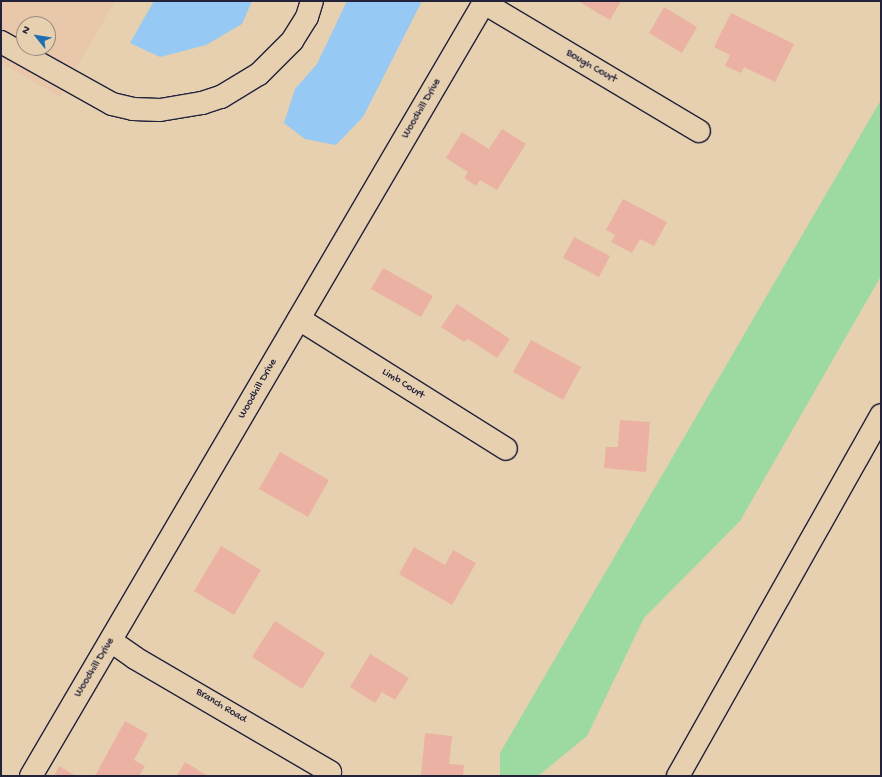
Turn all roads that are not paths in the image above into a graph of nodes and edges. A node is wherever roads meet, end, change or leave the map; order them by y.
1 (312, 1) edge
2 (484, 2) edge
3 (1, 42) edge
4 (699, 131) dead end
5 (299, 319) junction
6 (881, 415) edge
7 (506, 449) dead end
8 (111, 641) junction
9 (330, 772) dead end
10 (31, 776) edge
11 (678, 776) edge

1 - 3 street
2 - 4 street, Bough Court
2 - 5 street, Woodhill Drive
5 - 7 street, Limb Court
5 - 8 street, Woodhill Drive
6 - 11 street
8 - 9 street, Branch Road
8 - 10 street, Woodhill Drive

